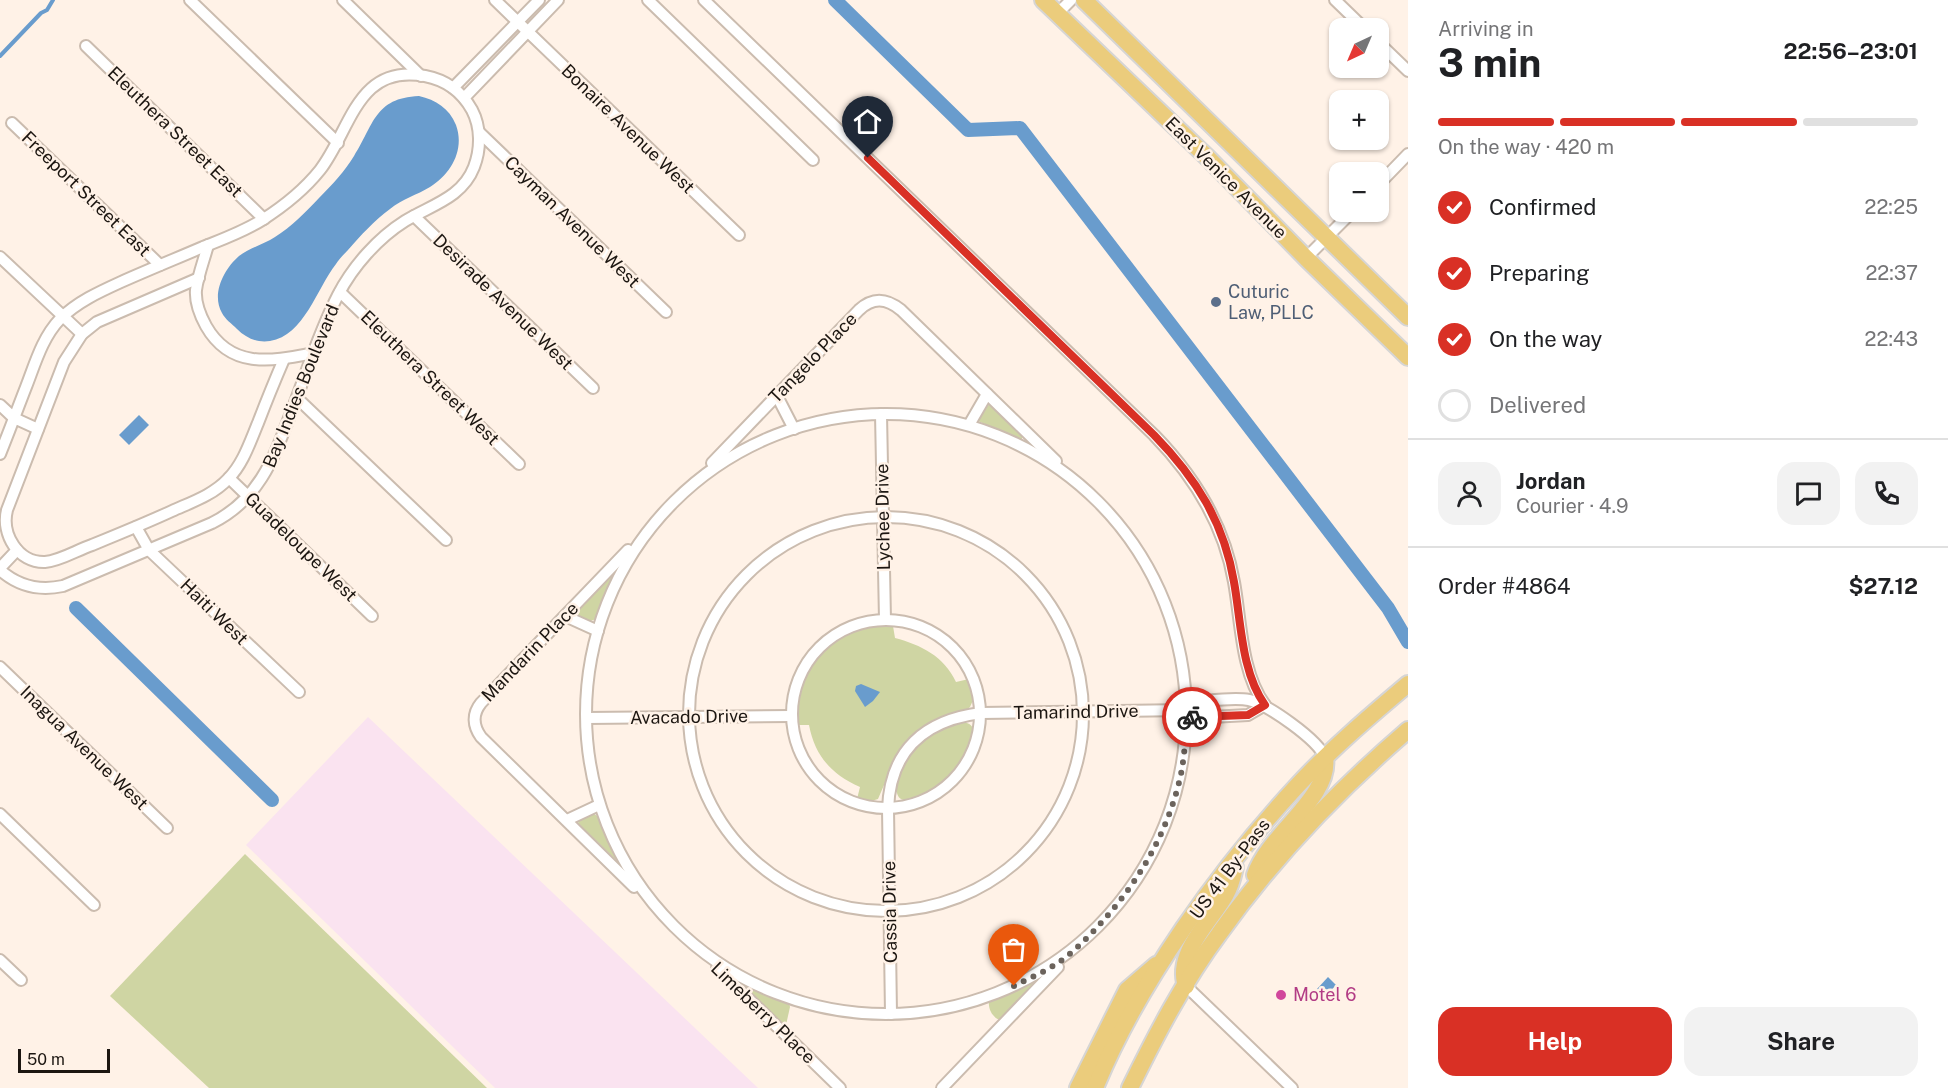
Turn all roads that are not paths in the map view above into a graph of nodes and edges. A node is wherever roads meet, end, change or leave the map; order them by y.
1 (190, 0) edge
2 (343, 0) edge
3 (495, 0) edge
4 (539, 0) edge
5 (558, 0) edge
6 (648, 0) edge
7 (704, 0) edge
8 (1043, 0) edge
9 (1071, 0) edge
10 (1084, 0) edge
11 (1335, 0) edge
12 (1058, 14) junction
13 (1354, 18) edge
14 (518, 22) junction
15 (528, 32) junction
16 (86, 46) dead end
17 (1389, 53) edge
18 (1408, 71) edge
19 (421, 75) junction
20 (453, 88) junction
21 (464, 98) junction
22 (12, 123) dead end
23 (479, 132) junction
24 (338, 143) junction
25 (1408, 154) edge
26 (813, 160) dead end
27 (1389, 174) edge
28 (414, 216) junction
29 (264, 219) junction
30 (1342, 222) edge
31 (739, 236) dead end
32 (1327, 238) junction
33 (208, 245) junction
34 (0, 257) edge
35 (1306, 258) junction
36 (160, 265) junction
37 (199, 278) junction
38 (340, 292) junction
39 (666, 312) dead end
40 (62, 316) junction
41 (1408, 317) edge
42 (82, 334) junction
43 (314, 353) junction
44 (1408, 357) edge
45 (284, 359) junction
46 (592, 388) dead end
47 (987, 394) junction
48 (777, 396) junction
49 (297, 398) junction
50 (0, 405) edge
51 (882, 414) junction
52 (14, 418) junction
53 (969, 425) junction
54 (38, 429) junction
55 (794, 429) junction
56 (0, 454) edge
57 (519, 464) dead end
58 (229, 478) junction
59 (1076, 480) junction
60 (690, 486) junction
61 (248, 497) junction
62 (884, 517) junction
63 (136, 527) junction
64 (648, 530) junction
65 (446, 540) dead end
66 (17, 550) junction
67 (149, 550) junction
68 (0, 569) edge
69 (372, 616) dead end
70 (565, 616) junction
71 (885, 620) junction
72 (598, 631) junction
73 (0, 668) edge
74 (1408, 684) edge
75 (299, 692) dead end
76 (1265, 705) junction
77 (1186, 710) junction
78 (1084, 711) junction
79 (981, 713) junction
80 (791, 716) junction
81 (587, 718) junction
82 (688, 718) junction
83 (1408, 730) edge
84 (1325, 758) junction
85 (599, 805) junction
86 (888, 809) junction
87 (0, 814) edge
88 (567, 820) junction
89 (167, 828) dead end
90 (1237, 858) junction
91 (1251, 891) junction
92 (94, 905) dead end
93 (654, 906) junction
94 (890, 911) junction
95 (686, 939) junction
96 (1077, 947) junction
97 (1168, 954) junction
98 (0, 960) edge
99 (21, 980) dead end
100 (1186, 986) junction
101 (891, 1014) junction
102 (840, 1088) edge
103 (942, 1088) edge
104 (1078, 1088) edge
105 (1095, 1088) edge
106 (1131, 1088) edge
107 (1292, 1088) edge

1 - 24 street
2 - 19 street
3 - 14 street, Bonaire Avenue West
4 - 14 street
5 - 15 street
6 - 26 street
7 - 76 street
8 - 12 main road, East Venice Avenue
9 - 12 street
10 - 32 main road, East Venice Avenue
11 - 13 street
12 - 35 main road, East Venice Avenue
14 - 15 street, Bonaire Avenue West
14 - 20 street
15 - 21 street
15 - 31 street, Bonaire Avenue West
16 - 29 street, Eleuthera Street East
17 - 18 street
19 - 20 street, Bay Indies Boulevard
19 - 24 street, Bay Indies Boulevard
20 - 21 street, Bay Indies Boulevard
21 - 23 street, Bay Indies Boulevard
22 - 36 street, Freeport Street East
23 - 28 street, Bay Indies Boulevard
23 - 39 street, Cayman Avenue West
24 - 29 street, Bay Indies Boulevard
25 - 27 street
28 - 38 street, Bay Indies Boulevard
28 - 46 street, Desirade Avenue West
29 - 33 street, Bay Indies Boulevard
30 - 32 street
32 - 35 street
32 - 41 main road, East Venice Avenue
33 - 36 street, Bay Indies Boulevard
33 - 37 street
34 - 40 street
35 - 44 main road, East Venice Avenue
36 - 40 street, Bay Indies Boulevard
37 - 42 street
37 - 45 street
38 - 43 street, Bay Indies Boulevard
38 - 57 street, Eleuthera Street West
40 - 42 street
40 - 52 street, Bay Indies Boulevard
42 - 54 street
43 - 45 street
43 - 49 street, Bay Indies Boulevard
45 - 58 street, Bay Indies Boulevard
47 - 48 street, Tangelo Place
47 - 53 street
47 - 59 street, Tangelo Place
48 - 55 street
48 - 60 street, Tangelo Place
49 - 61 street, Bay Indies Boulevard
49 - 65 street
50 - 52 street
51 - 53 street
51 - 55 street
51 - 62 street, Lychee Drive
52 - 54 street
52 - 56 street, Bay Indies Boulevard
53 - 59 street
54 - 66 street
55 - 60 street
58 - 61 street, Guadeloupe West
58 - 63 street, Bay Indies Boulevard
59 - 77 street
60 - 64 street
61 - 67 street, Bay Indies Boulevard
61 - 69 street, Guadeloupe West
62 - 71 street, Lychee Drive
62 - 78 street
62 - 82 street
63 - 66 street, Bay Indies Boulevard
63 - 67 street, Haiti West
64 - 70 street, Mandarin Place
64 - 72 street
66 - 68 street, Bay Indies Boulevard
67 - 68 street, Bay Indies Boulevard
67 - 75 street, Haiti West
70 - 72 street
70 - 88 street, Mandarin Place
71 - 79 street
71 - 80 street
72 - 81 street
73 - 89 street, Inagua Avenue West
74 - 84 main road, US 41 By-Pass
76 - 77 street, Tamarind Drive
76 - 77 street
76 - 84 street, Tamarind Drive
77 - 78 street, Tamarind Drive
77 - 96 street
78 - 79 street, Tamarind Drive
78 - 94 street
79 - 86 street
79 - 86 street, Tamarind Drive
80 - 82 street, Avacado Drive
80 - 86 street
81 - 82 street, Avacado Drive
81 - 85 street
82 - 94 street
83 - 91 main road, US 41 By-Pass
84 - 90 main road, US 41 By-Pass
84 - 91 main road
85 - 88 street
85 - 93 street
86 - 94 street, Cassia Drive
87 - 92 street
88 - 93 street, Mandarin Place
90 - 97 main road, US 41 By-Pass
90 - 100 main road
91 - 100 main road, US 41 By-Pass
93 - 95 street
94 - 101 street, Cassia Drive
95 - 101 street
95 - 102 street, Limeberry Place
96 - 101 street
96 - 103 street
97 - 104 main road
97 - 105 main road, US 41 By-Pass
98 - 99 street
100 - 106 main road, US 41 By-Pass
100 - 107 street

